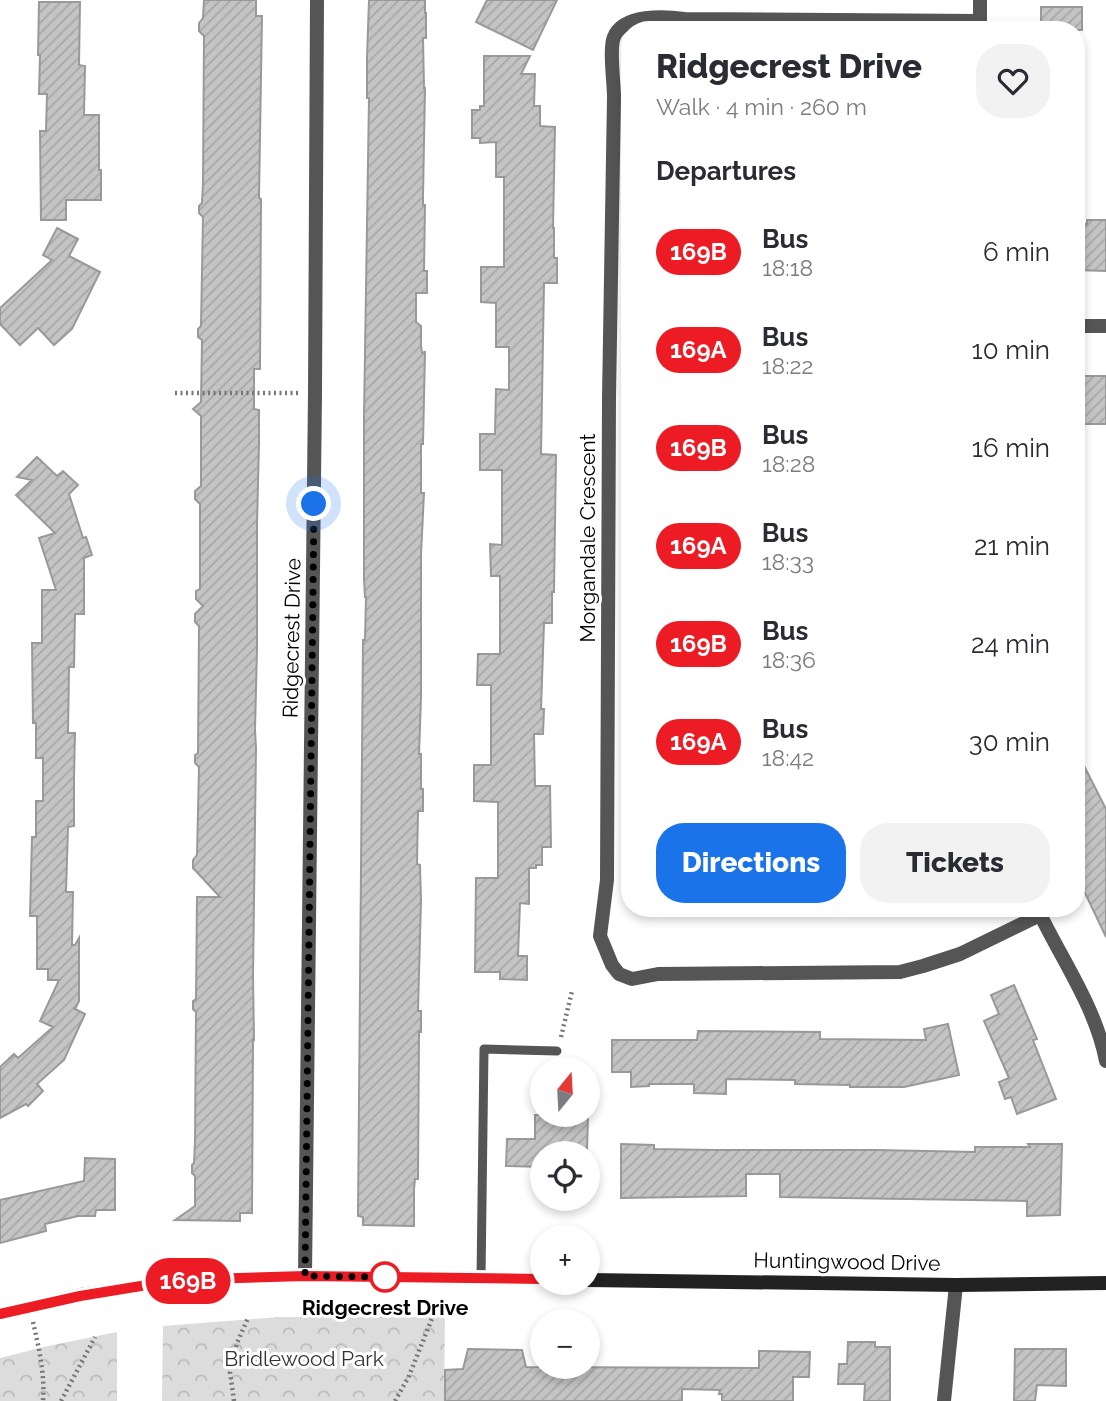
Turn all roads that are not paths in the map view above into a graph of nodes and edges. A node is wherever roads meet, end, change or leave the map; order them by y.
1 (317, 0) edge
2 (980, 0) edge
3 (636, 21) edge
4 (769, 21) edge
5 (980, 21) edge
6 (621, 28) edge
7 (1085, 326) edge
8 (1106, 326) edge
9 (1029, 917) edge
10 (1041, 917) edge
11 (1104, 1042) edge
12 (557, 1051) road end
13 (1106, 1061) edge
14 (305, 1276) junction
15 (481, 1278) junction
16 (530, 1279) edge
17 (600, 1280) edge
18 (1106, 1283) edge
19 (956, 1284) junction
20 (0, 1314) edge
21 (944, 1401) edge

1 - 14 street, Ridgecrest Drive
2 - 5 street
3 - 4 street, Morgandale Crescent
6 - 9 street, Morgandale Crescent
7 - 8 street
10 - 11 street
11 - 13 street
12 - 15 lane
14 - 15 street
14 - 20 street
15 - 16 street
17 - 19 street, Huntingwood Drive
18 - 19 street, Huntingwood Drive
19 - 21 street

